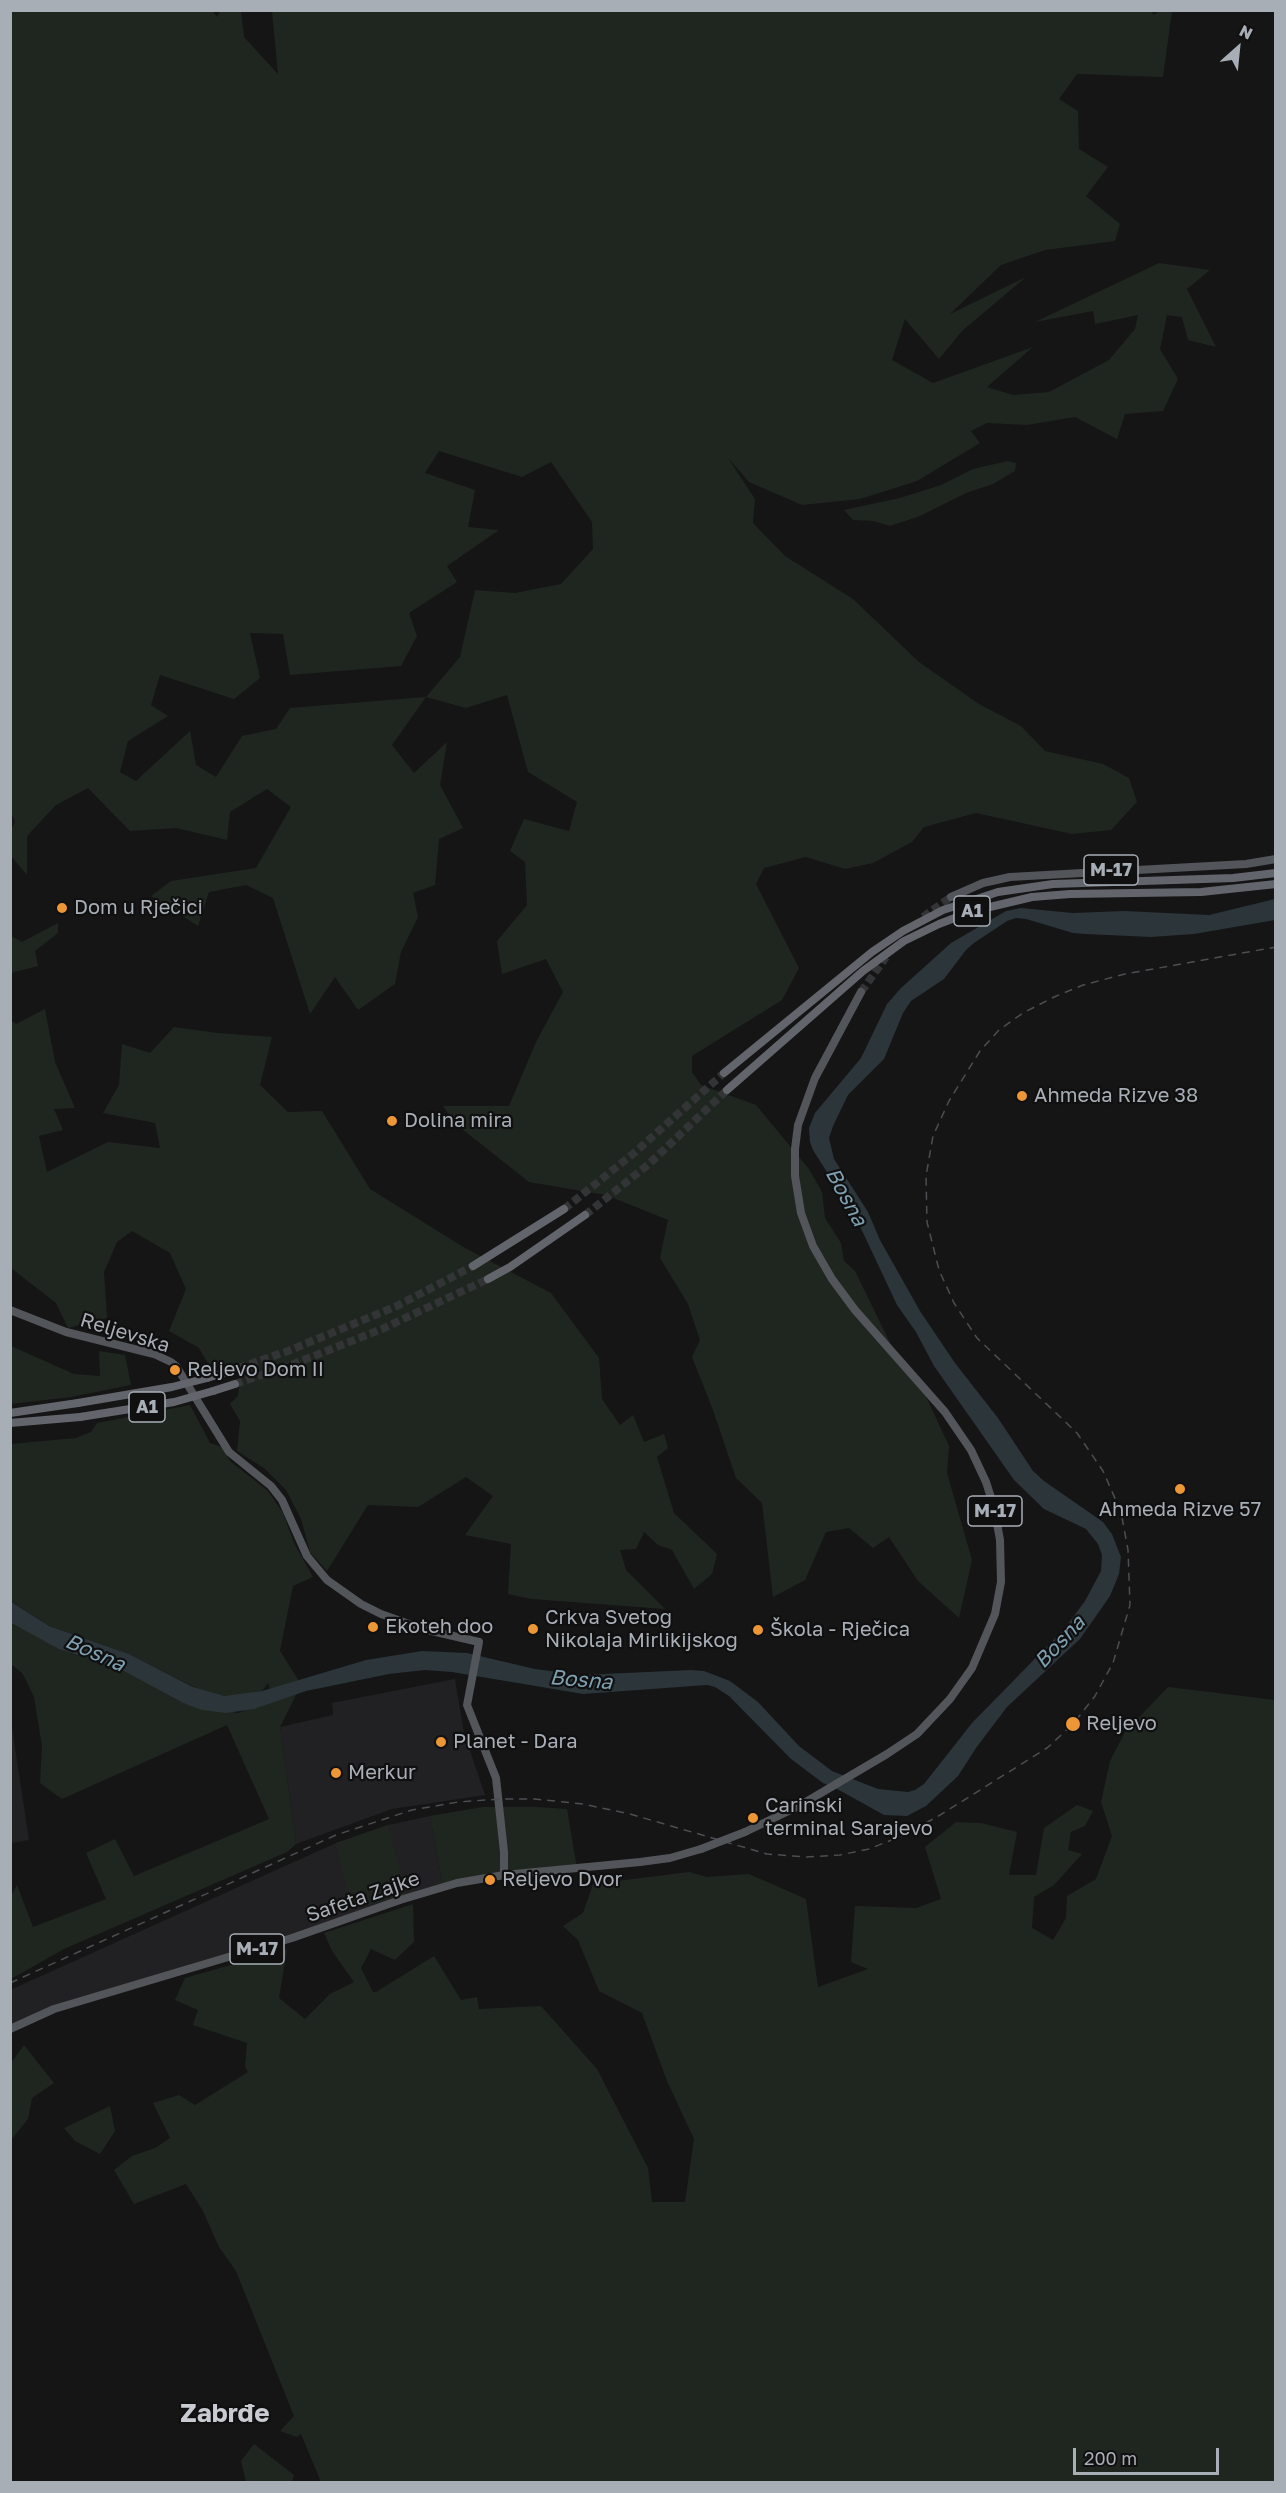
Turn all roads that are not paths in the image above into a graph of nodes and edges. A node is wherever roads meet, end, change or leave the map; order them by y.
1 (1275, 859) edge
2 (1275, 873) edge
3 (1275, 884) edge
4 (951, 897) tunnel mouth
5 (861, 992) tunnel mouth
6 (724, 1073) tunnel mouth
7 (727, 1090) tunnel mouth
8 (564, 1209) tunnel mouth
9 (585, 1215) tunnel mouth
10 (472, 1266) tunnel mouth
11 (489, 1279) tunnel mouth
12 (10, 1310) edge
13 (226, 1372) tunnel mouth
14 (235, 1384) tunnel mouth
15 (10, 1413) edge
16 (10, 1423) edge
17 (504, 1875) junction
18 (10, 2029) edge

1 - 4 main road, M-17
2 - 6 highway, A1
3 - 7 highway, A1
5 - 17 main road, Safeta Zajke / M-17, bridge
8 - 10 highway
9 - 11 highway
12 - 17 main road, Reljevska
13 - 15 highway, A1, bridge
14 - 16 highway, A1, bridge
17 - 18 main road, Safeta Zajke / M-17

